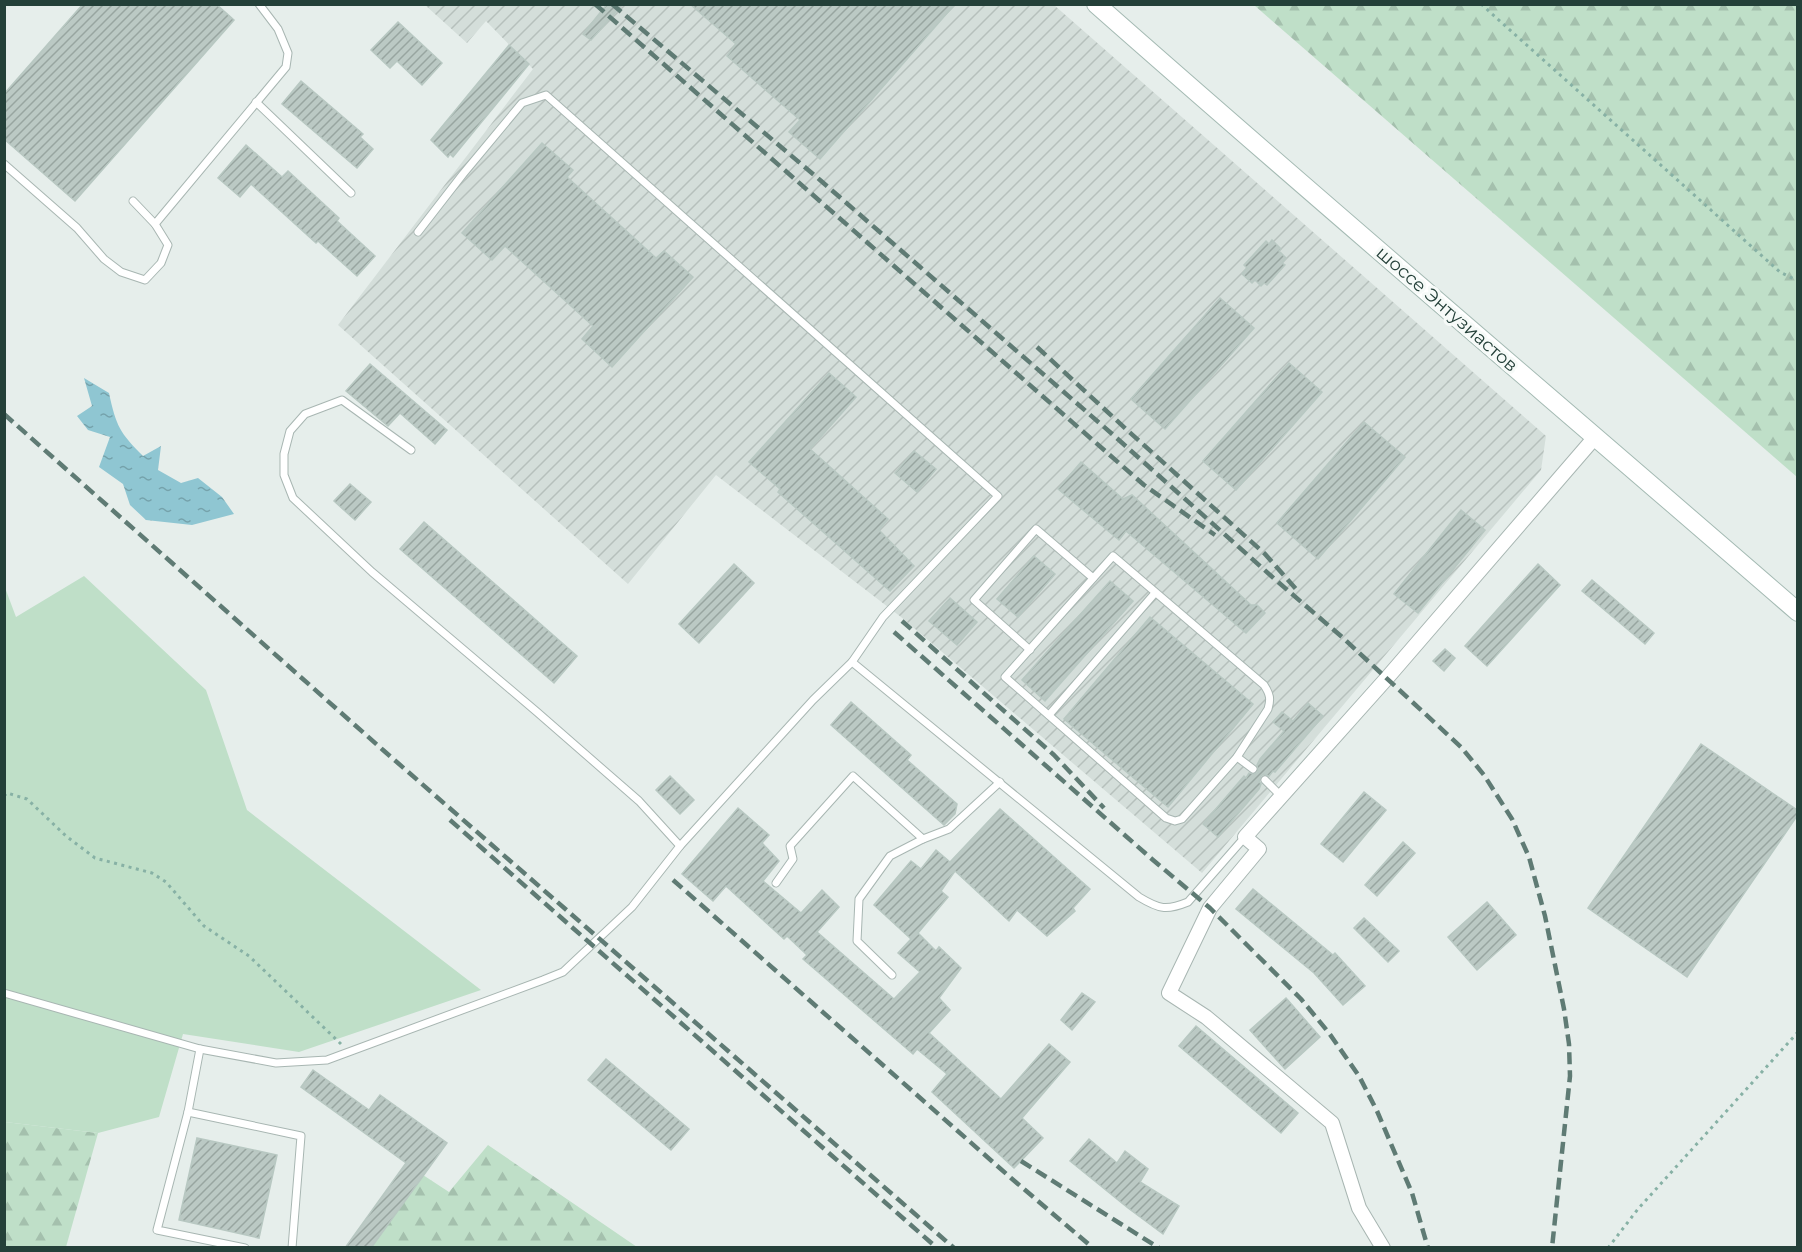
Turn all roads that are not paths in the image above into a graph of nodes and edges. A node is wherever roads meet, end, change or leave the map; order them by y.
1 (259, 4) edge
2 (1096, 4) edge
3 (256, 102) junction
4 (4, 164) edge
5 (351, 193) dead end
6 (133, 201) dead end
7 (155, 224) junction
8 (418, 232) dead end
9 (1596, 436) junction
10 (411, 450) dead end
11 (1093, 578) junction
12 (1155, 593) junction
13 (1797, 612) edge
14 (1030, 650) junction
15 (852, 662) junction
16 (1049, 715) junction
17 (1237, 757) junction
18 (1253, 769) dead end
19 (1265, 780) dead end
20 (1000, 782) junction
21 (1281, 796) junction
22 (1245, 837) junction
23 (923, 840) junction
24 (680, 846) junction
25 (776, 883) dead end
26 (892, 975) dead end
27 (4, 993) edge
28 (200, 1050) junction
29 (188, 1112) junction
30 (245, 1248) edge
31 (292, 1248) edge
32 (1383, 1248) edge

1 - 3 lane
2 - 9 main road, шоссе Энтузиастов
3 - 5 lane
3 - 7 lane
4 - 7 lane
6 - 7 lane
8 - 15 lane
9 - 13 main road, шоссе Энтузиастов
9 - 21 street
10 - 24 lane
11 - 12 lane
11 - 14 lane
11 - 14 lane
12 - 16 lane
12 - 17 lane
14 - 16 lane
15 - 20 lane
15 - 24 lane
16 - 17 lane
17 - 18 lane
19 - 21 lane
20 - 22 lane
20 - 23 lane
21 - 22 street
22 - 32 street
23 - 25 lane
23 - 26 lane
24 - 28 lane
27 - 28 lane
28 - 29 lane
29 - 30 lane
29 - 31 lane

